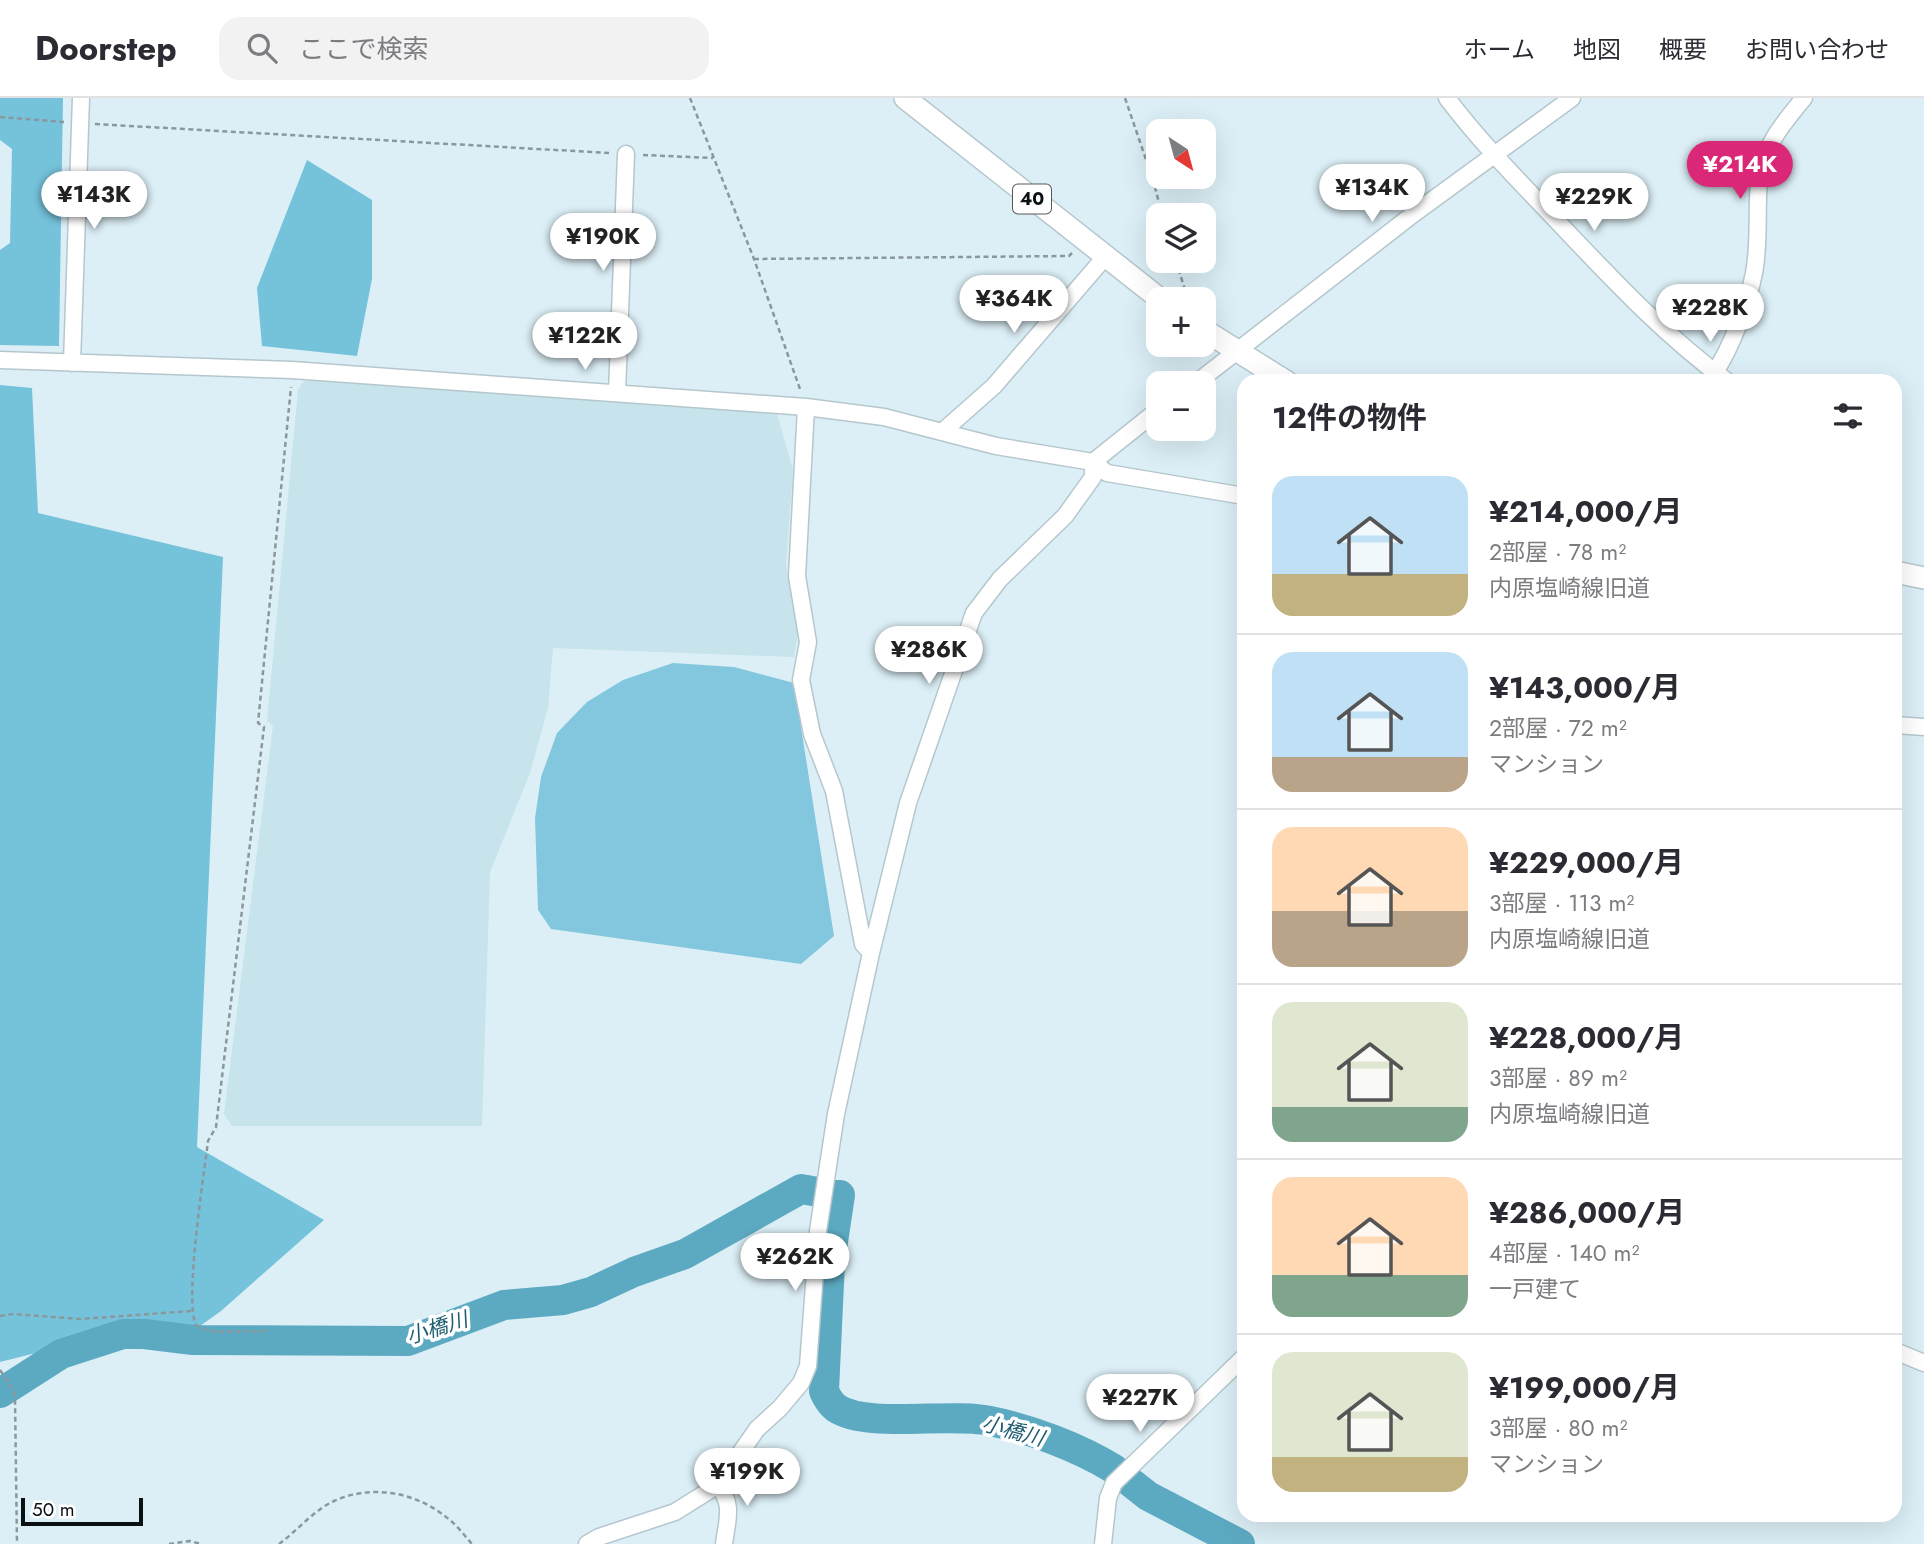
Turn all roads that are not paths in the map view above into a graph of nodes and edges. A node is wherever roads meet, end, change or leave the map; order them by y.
1 (80, 98) edge
2 (905, 98) edge
3 (1447, 98) edge
4 (1572, 98) edge
5 (1804, 98) edge
6 (626, 154) road end
7 (1495, 154) junction
8 (1105, 257) junction
9 (1146, 288) edge
10 (1216, 338) edge
11 (1237, 352) junction
12 (0, 360) edge
13 (72, 363) junction
14 (1212, 371) edge
15 (1274, 374) edge
16 (1718, 374) edge
17 (1723, 374) edge
18 (617, 393) junction
19 (806, 407) junction
20 (1146, 420) edge
21 (942, 432) junction
22 (1093, 462) junction
23 (1237, 495) edge
24 (1902, 573) edge
25 (1924, 578) edge
26 (1902, 725) edge
27 (1924, 727) edge
28 (871, 953) junction
29 (1902, 1354) edge
30 (1924, 1363) edge
31 (1237, 1364) edge
32 (718, 1485) junction
33 (587, 1544) edge
34 (724, 1544) edge
35 (1103, 1544) edge

1 - 13 street
2 - 8 main road, 40
3 - 7 street
4 - 7 street
5 - 17 street
6 - 18 street
7 - 11 street
7 - 16 street
8 - 9 main road, 40
8 - 21 street
10 - 11 main road
11 - 14 street
11 - 15 main road
12 - 13 street
13 - 18 street
18 - 19 street
19 - 21 street
19 - 28 street
20 - 22 street
21 - 22 street
22 - 23 street
22 - 28 street
24 - 25 main road
26 - 27 street
28 - 32 street
29 - 30 street
31 - 35 street
32 - 33 street
32 - 34 street

